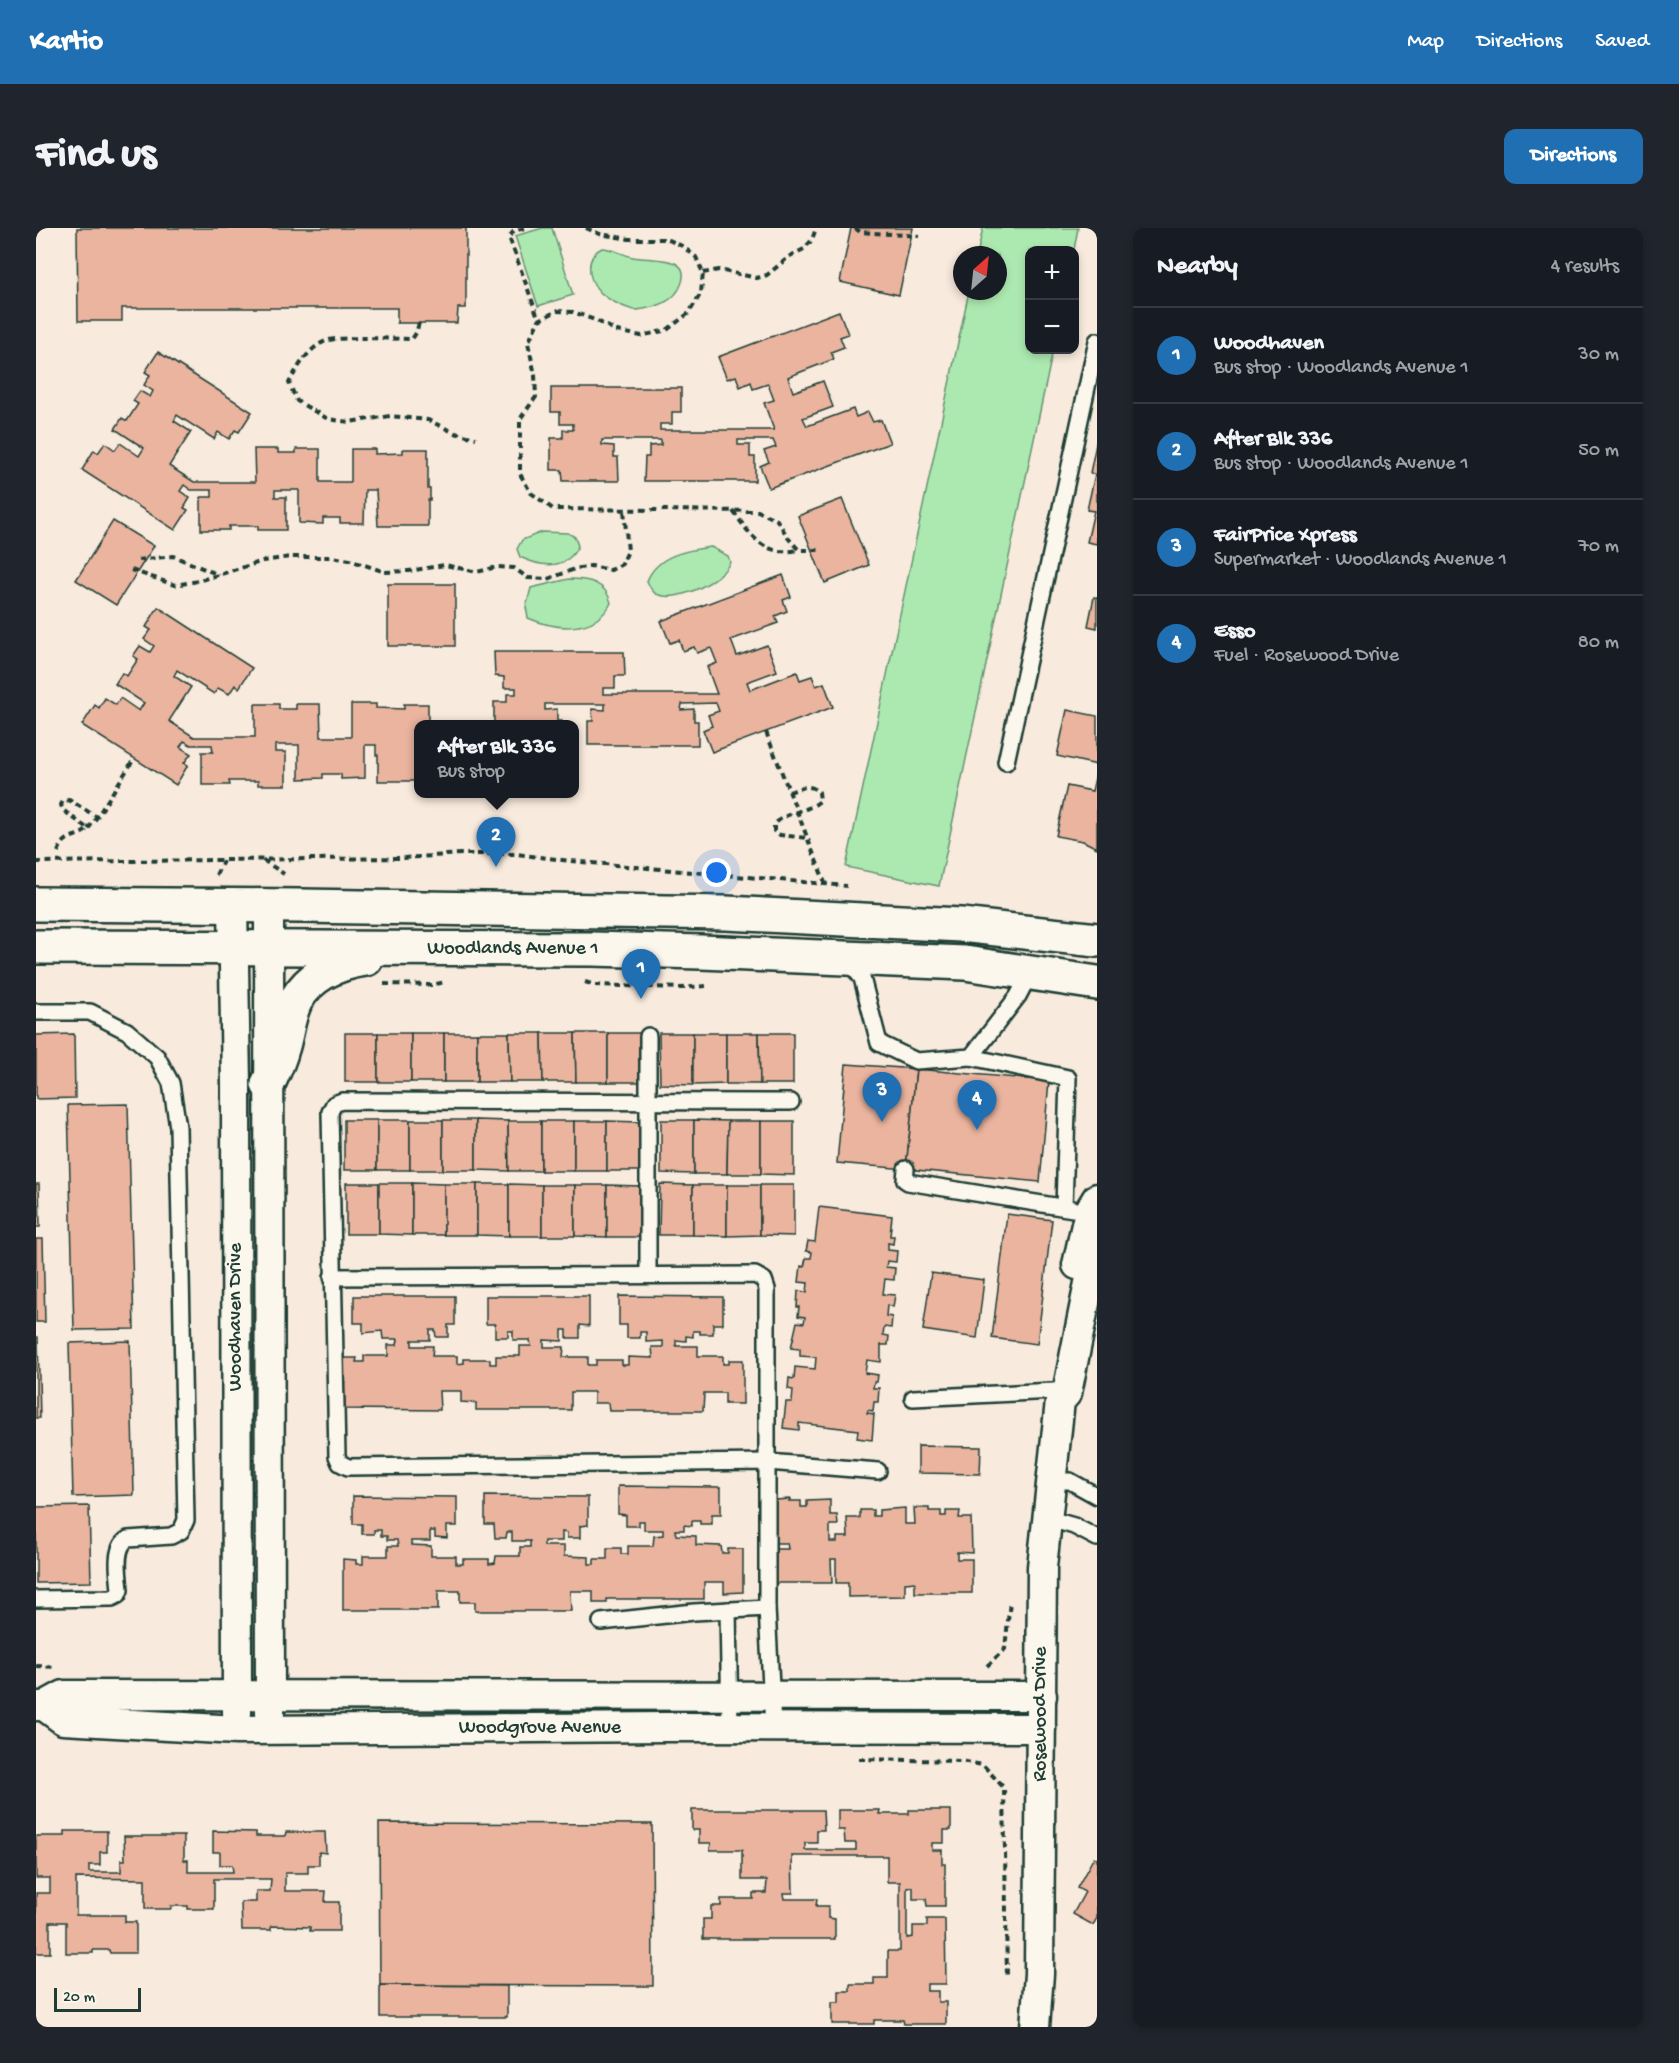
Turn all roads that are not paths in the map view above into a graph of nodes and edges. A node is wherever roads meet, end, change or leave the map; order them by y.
1 (1097, 341) edge
2 (1006, 762) dead end
3 (36, 904) edge
4 (233, 905) junction
5 (269, 905) junction
6 (1097, 940) edge
7 (36, 947) edge
8 (234, 948) junction
9 (268, 948) junction
10 (382, 948) junction
11 (846, 957) junction
12 (1030, 973) junction
13 (1097, 983) edge
14 (36, 1012) edge
15 (648, 1036) dead end
16 (971, 1057) junction
17 (268, 1084) junction
18 (647, 1102) junction
19 (791, 1102) dead end
20 (906, 1169) dead end
21 (1087, 1207) edge
22 (1092, 1248) edge
23 (648, 1274) junction
24 (332, 1277) junction
25 (1060, 1395) junction
26 (913, 1398) dead end
27 (768, 1462) junction
28 (878, 1471) dead end
29 (1052, 1481) junction
30 (1097, 1496) edge
31 (1046, 1518) junction
32 (1097, 1538) edge
33 (36, 1599) edge
34 (767, 1608) junction
35 (728, 1610) junction
36 (601, 1622) dead end
37 (237, 1695) junction
38 (270, 1695) junction
39 (729, 1696) junction
40 (772, 1696) junction
41 (1042, 1696) junction
42 (40, 1706) edge
43 (730, 1727) junction
44 (773, 1727) junction
45 (1041, 1728) junction
46 (270, 1729) junction
47 (237, 1730) junction
48 (1035, 2027) edge

1 - 2 lane
3 - 4 main road, Woodlands Avenue 1
4 - 5 main road, Woodlands Avenue 1
4 - 8 street, Woodhaven Drive
5 - 6 main road, Woodlands Avenue 1
5 - 9 street, Woodhaven Drive
7 - 8 main road, Woodlands Avenue 1
8 - 9 main road, Woodlands Avenue 1
8 - 37 street, Woodhaven Drive
9 - 10 main road, Woodlands Avenue 1
9 - 17 street, Woodhaven Drive
10 - 11 main road, Woodlands Avenue 1
10 - 17 main road
11 - 12 main road, Woodlands Avenue 1
11 - 16 lane
12 - 13 main road, Woodlands Avenue 1
12 - 16 lane
14 - 33 lane
15 - 18 lane
16 - 21 lane
17 - 38 street, Woodhaven Drive
18 - 19 lane
18 - 23 lane
18 - 24 lane
20 - 21 lane
21 - 22 street, Rosewood Drive
22 - 25 street, Rosewood Drive
23 - 24 lane
23 - 27 lane
24 - 27 lane
25 - 26 lane
25 - 29 street, Rosewood Drive
27 - 28 lane
27 - 34 lane
29 - 30 lane
29 - 31 street, Rosewood Drive
31 - 32 lane
31 - 41 street, Rosewood Drive
34 - 35 lane
34 - 40 lane
35 - 36 lane
35 - 39 lane
37 - 38 street, Woodgrove Avenue
37 - 42 street, Woodgrove Avenue
37 - 47 street, Woodhaven Drive
38 - 39 street, Woodgrove Avenue
38 - 46 street, Woodhaven Drive
39 - 40 street, Woodgrove Avenue
39 - 43 lane
40 - 41 street, Woodgrove Avenue
40 - 44 lane
41 - 45 street, Rosewood Drive
42 - 47 street, Woodgrove Avenue
43 - 44 street, Woodgrove Avenue
43 - 46 street, Woodgrove Avenue
44 - 45 street, Woodgrove Avenue
45 - 48 street, Rosewood Drive
46 - 47 street, Woodgrove Avenue

